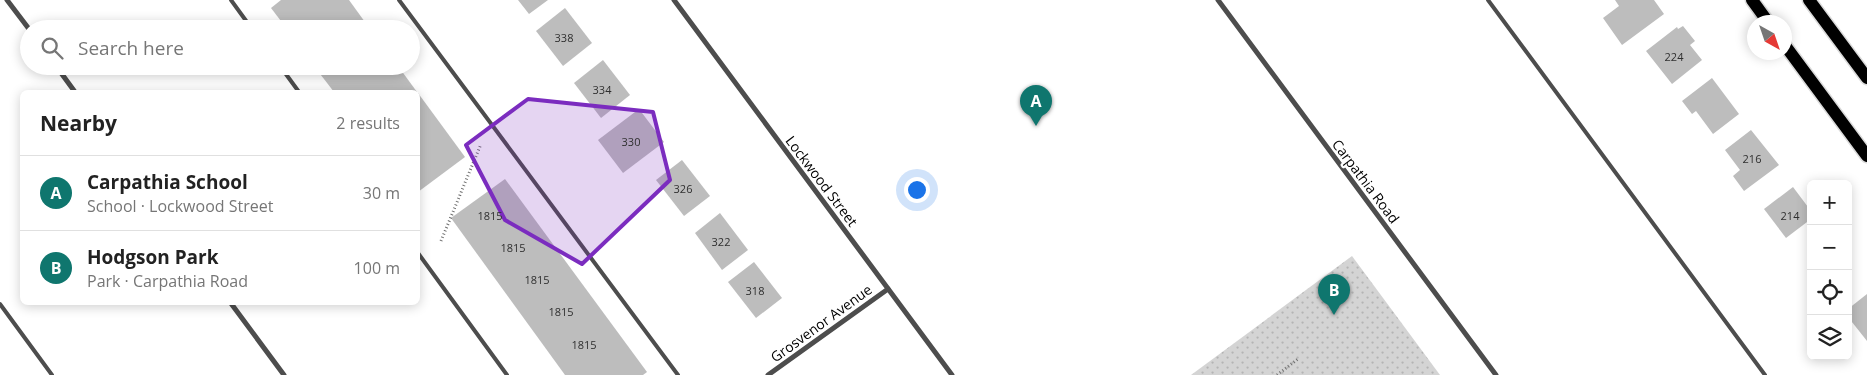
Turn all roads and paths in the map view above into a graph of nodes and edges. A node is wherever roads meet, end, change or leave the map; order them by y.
1 (7, 0) edge
2 (231, 0) edge
3 (399, 0) edge
4 (674, 0) edge
5 (1218, 0) edge
6 (1488, 0) edge
7 (1752, 0) edge
8 (1809, 0) edge
9 (1763, 15) edge
10 (22, 20) edge
11 (245, 20) edge
12 (414, 20) edge
13 (420, 28) edge
14 (1792, 55) edge
15 (63, 75) edge
16 (287, 75) edge
17 (1867, 78) edge
18 (74, 90) edge
19 (298, 90) edge
20 (481, 144) dead end
21 (1867, 156) edge
22 (440, 241) dead end
23 (420, 256) edge
24 (888, 288) junction
25 (0, 304) edge
26 (232, 305) edge
27 (1298, 359) dead end
28 (52, 375) edge
29 (284, 375) edge
30 (507, 375) edge
31 (678, 375) edge
32 (768, 375) edge
33 (952, 375) edge
34 (1277, 375) edge
35 (1496, 375) edge
36 (1765, 375) edge

1 - 10 street
2 - 11 lane
3 - 12 lane
4 - 24 street, Lockwood Street
5 - 35 street, Carpathia Road
6 - 36 lane
7 - 9 main road
8 - 17 main road
13 - 31 lane
14 - 21 main road
15 - 18 street
16 - 19 lane
20 - 22 path
23 - 30 lane
24 - 32 street, Grosvenor Avenue
24 - 33 street, Lockwood Street
25 - 28 lane
26 - 29 street
27 - 34 path

